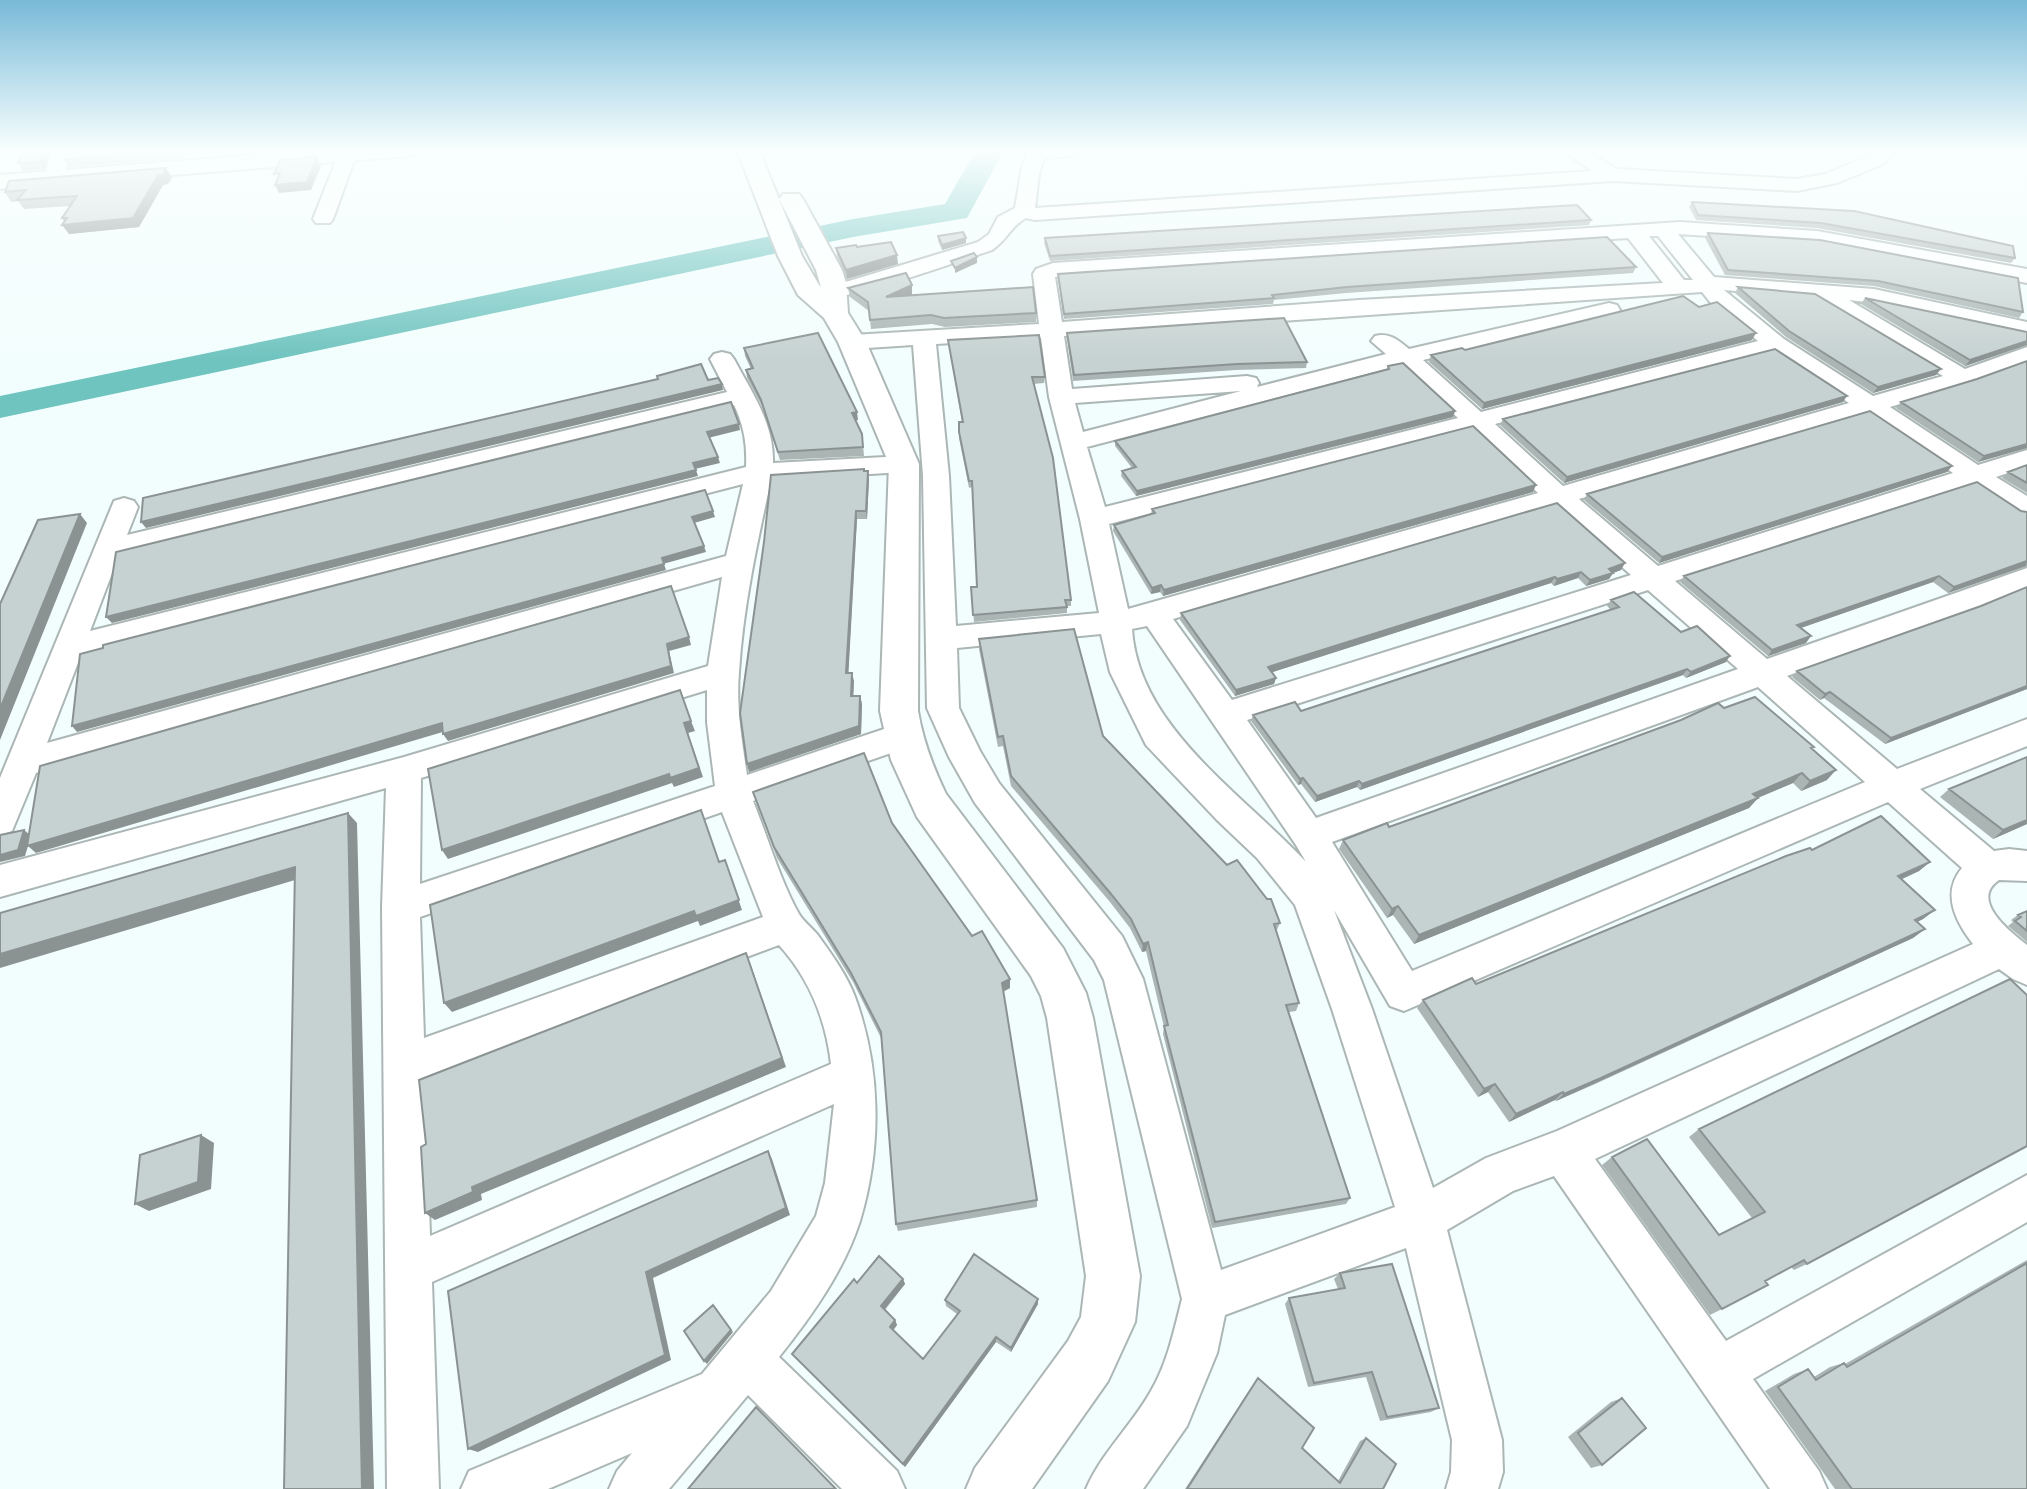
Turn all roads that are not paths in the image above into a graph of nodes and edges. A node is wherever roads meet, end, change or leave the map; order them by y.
1 (789, 219) edge
2 (1010, 219) edge
3 (793, 229) junction
4 (1663, 229) junction
5 (1633, 231) junction
6 (2027, 276) edge
7 (1707, 284) junction
8 (1678, 287) junction
9 (1813, 289) junction
10 (1647, 291) junction
11 (843, 316) junction
12 (2027, 329) edge
13 (1053, 330) junction
14 (1371, 332) junction
15 (917, 337) junction
16 (1776, 344) junction
17 (2027, 354) edge
18 (722, 359) dead end
19 (1963, 378) junction
20 (1294, 384) junction
21 (742, 396) junction
22 (1061, 397) junction
23 (1868, 405) junction
24 (1474, 421) junction
25 (1075, 442) junction
26 (2027, 458) edge
27 (904, 464) junction
28 (759, 471) junction
29 (1976, 475) junction
30 (1557, 495) junction
31 (124, 507) dead end
32 (2027, 509) edge
33 (1094, 519) junction
34 (107, 549) junction
35 (739, 562) junction
36 (2027, 578) edge
37 (1654, 579) junction
38 (1154, 614) junction
39 (1116, 622) junction
40 (942, 638) junction
41 (69, 647) junction
42 (723, 673) junction
43 (1760, 674) junction
44 (1225, 715) junction
45 (2027, 732) edge
46 (902, 736) junction
47 (23, 763) junction
48 (404, 780) junction
49 (1893, 785) junction
50 (733, 795) junction
51 (0, 821) edge
52 (1309, 835) junction
53 (196, 838) junction
54 (2027, 866) edge
55 (1987, 867) junction
56 (0, 881) edge
57 (0, 903) edge
58 (401, 907) junction
59 (785, 926) junction
60 (2014, 958) edge
61 (1404, 993) junction
62 (1352, 1009) junction
63 (405, 1065) junction
64 (853, 1075) junction
65 (1563, 1151) junction
66 (2027, 1197) edge
67 (1422, 1220) junction
68 (410, 1268) junction
69 (1205, 1298) junction
70 (1720, 1371) junction
71 (733, 1376) junction
72 (413, 1489) edge
73 (487, 1489) edge
74 (635, 1489) edge
75 (879, 1489) edge
76 (996, 1489) edge
77 (1112, 1489) edge
78 (1472, 1489) edge
79 (1801, 1489) edge

1 - 3 street
2 - 11 street
3 - 11 street
3 - 11 street
4 - 5 street
4 - 6 street
4 - 7 street
5 - 8 street
5 - 13 street
7 - 8 street
7 - 9 street
7 - 16 street
8 - 10 street
9 - 12 street
9 - 19 street
10 - 14 street
10 - 14 street
11 - 15 street
11 - 27 street
13 - 14 street
13 - 15 street
13 - 22 street
14 - 20 street
14 - 24 street
15 - 40 street
16 - 23 street
16 - 24 street
17 - 19 street
18 - 21 street
19 - 23 street
20 - 22 street
20 - 25 street
21 - 28 street
21 - 34 street
22 - 25 street
23 - 29 street
23 - 30 street
24 - 30 street
24 - 33 street
25 - 33 street
26 - 29 street
27 - 28 street
27 - 46 street
28 - 35 street
28 - 41 street
29 - 32 street
29 - 37 street
30 - 37 street
30 - 38 street
31 - 34 street
33 - 39 street
34 - 41 street
35 - 42 street
35 - 47 street
36 - 43 street
37 - 43 street
37 - 44 street
38 - 39 street
38 - 44 street
39 - 40 street
39 - 62 street
40 - 69 street
41 - 47 street
42 - 48 street
42 - 50 street
43 - 49 street
43 - 52 street
44 - 52 street
45 - 49 street
46 - 50 street
46 - 76 street
47 - 51 street
48 - 53 street
48 - 58 street
49 - 55 street
49 - 61 street
50 - 58 street
50 - 59 street
52 - 61 street
53 - 56 street
53 - 57 street
54 - 55 street
55 - 60 street
58 - 63 street
59 - 63 street
59 - 64 street
60 - 65 street
61 - 62 street
62 - 67 street
63 - 68 street
64 - 68 street
64 - 71 street
65 - 67 street
65 - 70 street
66 - 70 street
67 - 69 street
67 - 78 street
68 - 72 street
69 - 77 street
70 - 79 street
71 - 73 street
71 - 74 street
71 - 75 street

